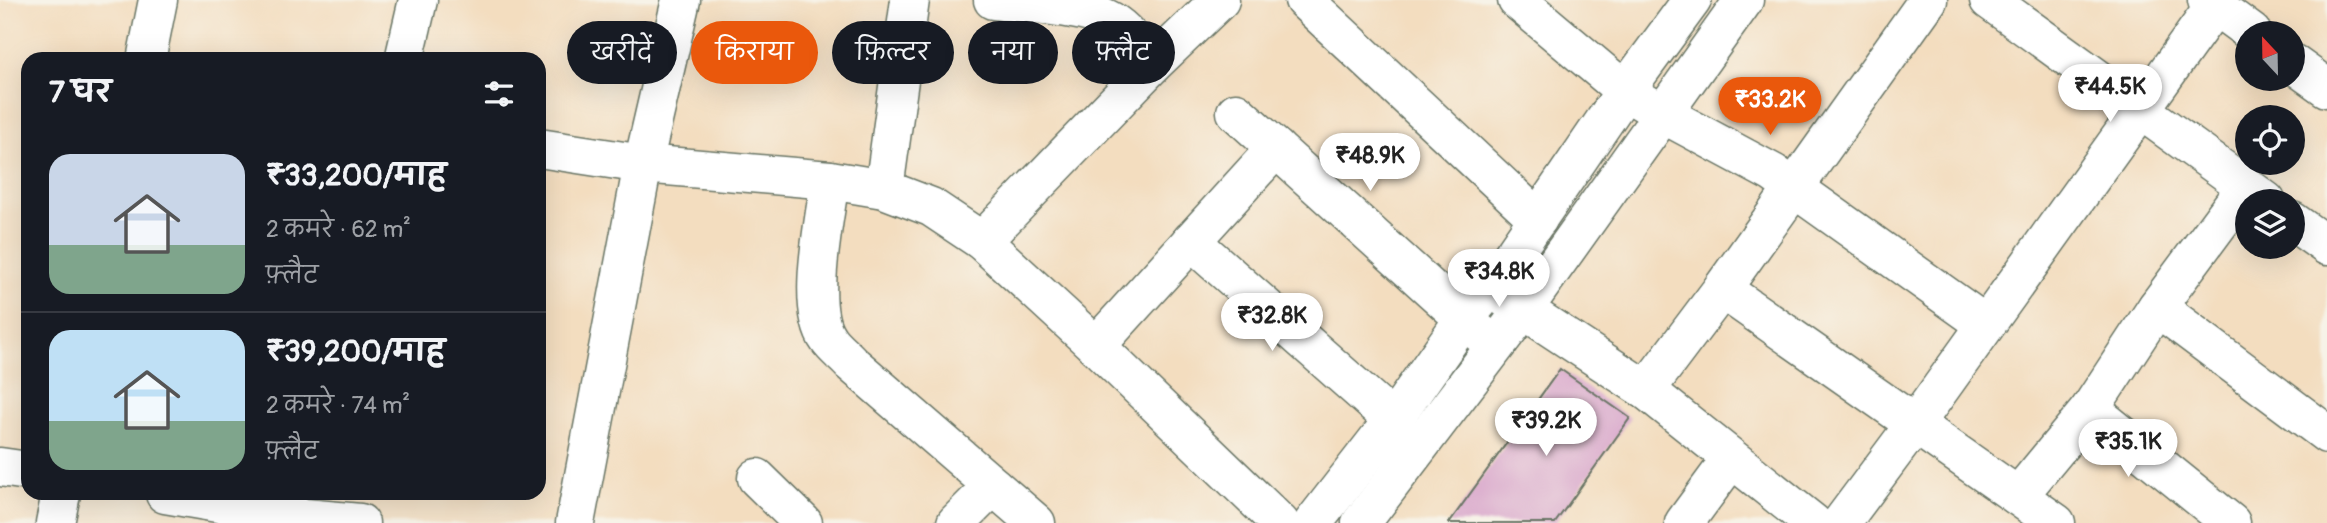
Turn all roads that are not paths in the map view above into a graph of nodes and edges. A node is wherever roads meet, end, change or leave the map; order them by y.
1 (158, 0) edge
2 (418, 0) edge
3 (681, 0) edge
4 (910, 0) edge
5 (993, 0) edge
6 (1220, 0) edge
7 (1304, 0) edge
8 (1517, 0) edge
9 (1692, 0) edge
10 (1744, 0) edge
11 (1928, 0) edge
12 (1989, 0) edge
13 (2214, 2) edge
14 (1109, 21) edge
15 (2237, 21) edge
16 (1175, 43) edge
17 (148, 52) edge
18 (406, 52) edge
19 (2305, 72) edge
20 (1134, 84) edge
21 (2327, 88) edge
22 (1625, 91) junction
23 (2140, 110) junction
24 (1237, 112) dead end
25 (1663, 114) junction
26 (1276, 148) junction
27 (546, 149) edge
28 (643, 164) junction
29 (830, 180) junction
30 (884, 188) junction
31 (1793, 188) junction
32 (2249, 189) edge
33 (2235, 218) edge
34 (1538, 219) junction
35 (2305, 230) edge
36 (982, 241) junction
37 (1191, 242) junction
38 (2327, 246) edge
39 (1491, 287) junction
40 (1722, 289) junction
41 (2157, 307) junction
42 (1523, 310) junction
43 (1464, 319) junction
44 (1986, 324) junction
45 (1495, 345) junction
46 (1096, 346) junction
47 (1646, 390) junction
48 (2090, 409) junction
49 (1393, 420) junction
50 (1915, 424) junction
51 (2327, 434) edge
52 (1731, 459) junction
53 (0, 467) edge
54 (21, 470) edge
55 (757, 478) dead end
56 (993, 486) junction
57 (60, 500) edge
58 (214, 500) edge
59 (306, 511) edge
60 (2036, 513) edge
61 (55, 523) edge
62 (360, 523) edge
63 (575, 523) edge
64 (803, 523) edge
65 (956, 523) edge
66 (1036, 523) edge
67 (1280, 523) edge
68 (1313, 523) edge
69 (1361, 523) edge
70 (1684, 523) edge
71 (1812, 523) edge
72 (1841, 523) edge
73 (2231, 523) edge

1 - 17 street
2 - 18 street
3 - 28 street
4 - 30 street
5 - 14 street
6 - 16 street
7 - 34 street
8 - 22 street
9 - 22 street
10 - 25 street
11 - 31 street
12 - 23 street
13 - 15 street
13 - 23 street
19 - 21 street
20 - 36 street
22 - 25 street
22 - 34 street
23 - 32 street
23 - 44 street
24 - 26 street
25 - 31 street
25 - 42 street
26 - 37 street
26 - 43 street
27 - 28 street
28 - 29 street
28 - 63 street
29 - 30 street
29 - 56 street
30 - 36 street
31 - 40 street
31 - 44 street
33 - 41 street
34 - 39 street
35 - 38 street
36 - 46 street
37 - 46 street
37 - 49 street
39 - 42 street
39 - 43 street
40 - 47 street
40 - 50 street
41 - 48 street
41 - 51 street
42 - 45 street
42 - 47 street
43 - 45 street
43 - 49 street
44 - 50 street
45 - 69 street
46 - 67 street
47 - 52 street
48 - 60 street
48 - 73 street
49 - 68 street
50 - 60 street
50 - 72 street
52 - 70 street
52 - 71 street
53 - 54 street
55 - 64 street
56 - 65 street
56 - 66 street
57 - 61 street
58 - 59 street
59 - 62 street

